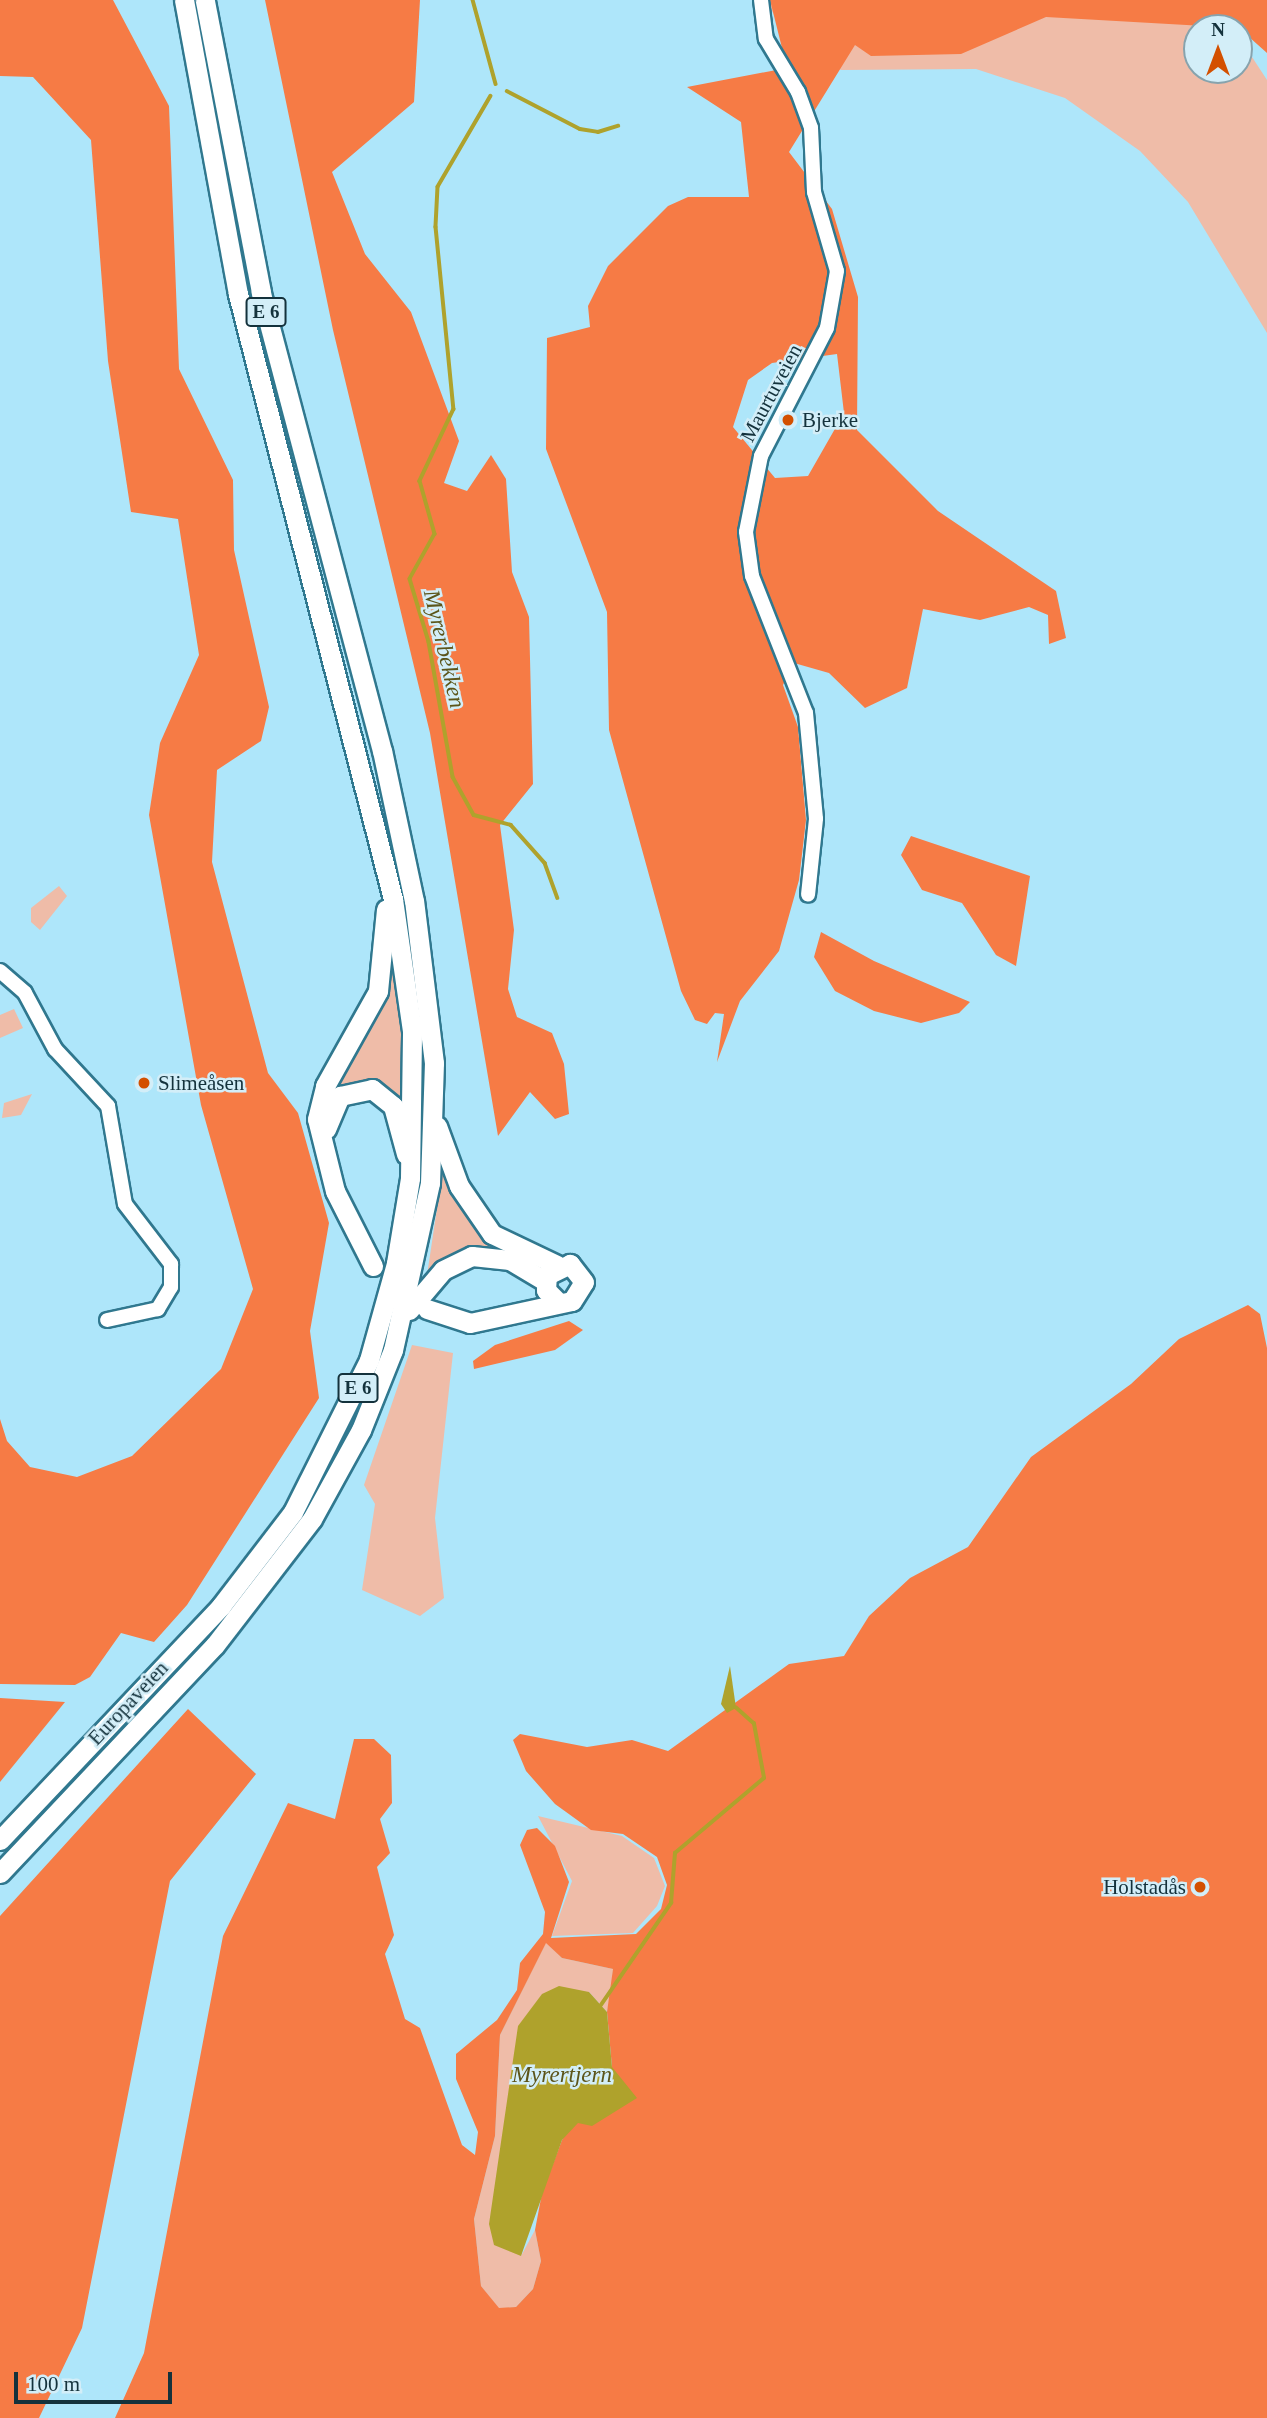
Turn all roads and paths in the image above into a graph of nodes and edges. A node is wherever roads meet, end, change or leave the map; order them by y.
1 (184, 0) edge
2 (205, 0) edge
3 (761, 0) edge
4 (386, 860) junction
5 (808, 895) dead end
6 (0, 971) edge
7 (434, 1117) junction
8 (322, 1147) junction
9 (410, 1178) junction
10 (557, 1265) junction
11 (373, 1266) dead end
12 (549, 1290) junction
13 (427, 1310) dead end
14 (404, 1317) junction
15 (107, 1320) dead end
16 (0, 1840) edge
17 (0, 1873) edge

1 - 4 highway, E 6
2 - 7 highway, E 6
3 - 5 street, Maurtuveien
4 - 8 highway, E 6
4 - 9 highway, E 6
6 - 15 street
7 - 10 highway, E 6
7 - 14 highway, E 6
8 - 9 highway, E 6
8 - 11 highway, E 6
9 - 16 highway, Europaveien / E 6
10 - 12 highway
10 - 12 highway, E 6
12 - 13 highway, E 6
12 - 14 highway, E 6
14 - 17 highway, Europaveien / E 6

